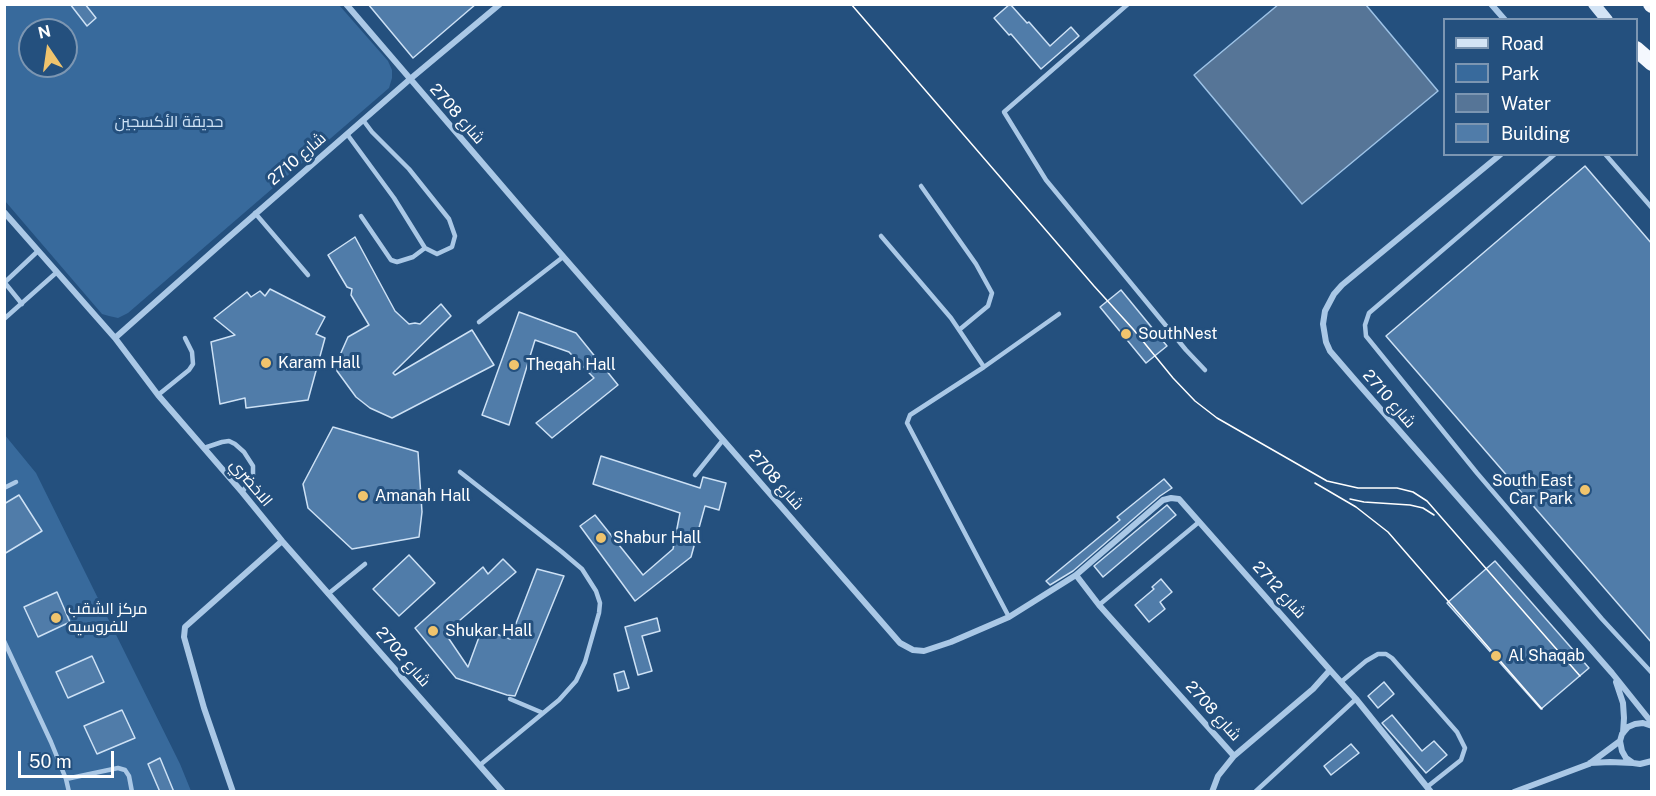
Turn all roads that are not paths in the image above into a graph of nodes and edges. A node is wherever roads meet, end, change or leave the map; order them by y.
1 (346, 4) edge
2 (500, 4) edge
3 (1128, 4) edge
4 (1491, 4) edge
5 (1593, 4) edge
6 (1503, 18) edge
7 (1605, 18) edge
8 (1638, 52) edge
9 (1652, 65) edge
10 (409, 80) junction
11 (363, 120) junction
12 (347, 134) junction
13 (1499, 156) edge
14 (1553, 156) edge
15 (1607, 156) edge
16 (921, 186) dead end
17 (1652, 208) edge
18 (4, 212) edge
19 (255, 213) junction
20 (361, 216) dead end
21 (881, 236) dead end
22 (424, 248) junction
23 (38, 251) junction
24 (563, 257) junction
25 (57, 272) junction
26 (308, 275) dead end
27 (5, 283) edge
28 (22, 304) junction
29 (1059, 314) dead end
30 (4, 319) edge
31 (479, 322) dead end
32 (959, 330) junction
33 (115, 338) junction
34 (185, 338) dead end
35 (984, 367) junction
36 (1205, 370) dead end
37 (158, 395) junction
38 (723, 440) junction
39 (204, 448) junction
40 (460, 472) dead end
41 (695, 475) dead end
42 (16, 482) dead end
43 (4, 488) edge
44 (242, 492) junction
45 (1199, 522) junction
46 (282, 541) junction
47 (365, 564) dead end
48 (1076, 575) junction
49 (328, 594) junction
50 (1099, 605) junction
51 (1009, 617) junction
52 (4, 641) edge
53 (1330, 670) junction
54 (1612, 673) junction
55 (1652, 673) edge
56 (1341, 682) junction
57 (510, 699) dead end
58 (1356, 699) junction
59 (543, 713) junction
60 (1652, 724) edge
61 (1622, 734) junction
62 (1620, 741) junction
63 (1234, 756) junction
64 (1652, 761) edge
65 (1633, 763) junction
66 (1589, 764) junction
67 (480, 765) junction
68 (66, 779) junction
69 (1429, 790) edge
70 (69, 792) edge
71 (132, 792) edge
72 (233, 792) edge
73 (503, 792) edge
74 (1212, 792) edge
75 (1255, 792) edge
76 (1514, 792) edge

1 - 10 street, شارع 2708
2 - 10 street, شارع 2710
3 - 36 lane
4 - 6 street
5 - 7 main road
8 - 9 highway
10 - 11 street, شارع 2710
10 - 24 street, شارع 2708
11 - 12 street, شارع 2710
11 - 22 lane
12 - 19 street, شارع 2710
12 - 22 lane
13 - 54 street, شارع 2710
14 - 55 lane
15 - 17 lane
16 - 32 lane
18 - 23 street, الاخضري
19 - 26 lane
19 - 33 street, شارع 2710
20 - 22 lane
21 - 32 lane
23 - 25 street, الاخضري
23 - 27 lane
24 - 31 lane
24 - 38 street, شارع 2708
25 - 28 lane
25 - 33 street, الاخضري
27 - 28 lane
28 - 30 lane
29 - 35 lane
32 - 35 lane
33 - 37 street, الاخضري
34 - 37 lane
35 - 51 lane
37 - 39 street, الاخضري
38 - 41 lane
38 - 51 street, شارع 2708
39 - 44 street, الاخضري
39 - 44 lane
40 - 59 lane
42 - 43 lane
44 - 46 street, الاخضري
45 - 48 street, شارع 2712
45 - 50 lane
45 - 53 street, شارع 2712
46 - 49 street, شارع 2702
46 - 72 street
47 - 49 lane
48 - 50 street, شارع 2708
48 - 51 street, شارع 2708
49 - 67 street, شارع 2702
50 - 63 street, شارع 2708
52 - 68 lane
53 - 56 street, شارع 2712
53 - 63 street
54 - 60 street, شارع 2710
54 - 61 street, شارع 2710
56 - 58 street, شارع 2712
56 - 69 lane
57 - 59 lane
58 - 69 street, شارع 2712
58 - 75 lane
59 - 67 lane
60 - 61 street
61 - 62 street, شارع 2710
62 - 65 street
62 - 66 street
63 - 74 street
64 - 65 street
65 - 66 street
66 - 76 street
67 - 73 street, شارع 2702
68 - 70 lane
68 - 71 lane

